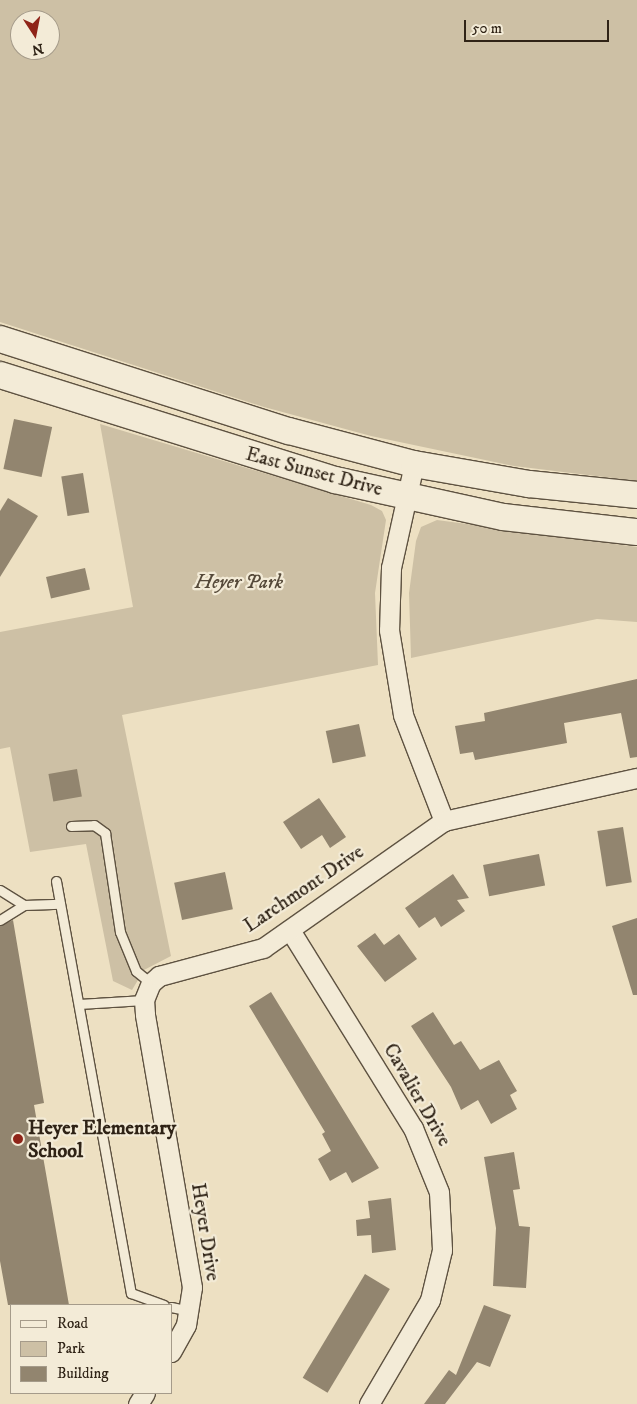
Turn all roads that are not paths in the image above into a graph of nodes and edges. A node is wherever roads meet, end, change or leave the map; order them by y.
1 (0, 339) edge
2 (0, 375) edge
3 (414, 464) junction
4 (637, 495) edge
5 (406, 497) junction
6 (637, 532) edge
7 (637, 778) edge
8 (444, 821) junction
9 (71, 826) dead end
10 (56, 881) dead end
11 (0, 890) edge
12 (24, 904) junction
13 (60, 904) junction
14 (0, 920) edge
15 (290, 930) junction
16 (148, 992) junction
17 (79, 1004) junction
18 (161, 1304) edge
19 (172, 1307) edge
20 (190, 1311) junction
21 (172, 1350) edge
22 (369, 1404) edge

1 - 3 main road, East Sunset Drive
2 - 5 main road, East Sunset Drive
3 - 4 main road, East Sunset Drive
3 - 5 street
5 - 6 main road, East Sunset Drive
5 - 8 street
7 - 8 street, Larchmont Drive
8 - 15 street, Larchmont Drive
9 - 16 lane
10 - 13 lane
11 - 12 lane
12 - 13 lane
12 - 14 lane
13 - 17 lane
15 - 16 street, Larchmont Drive
15 - 22 street, Cavalier Drive
16 - 17 lane
16 - 20 street, Heyer Drive
17 - 18 lane
19 - 20 lane
20 - 21 street, Heyer Drive

